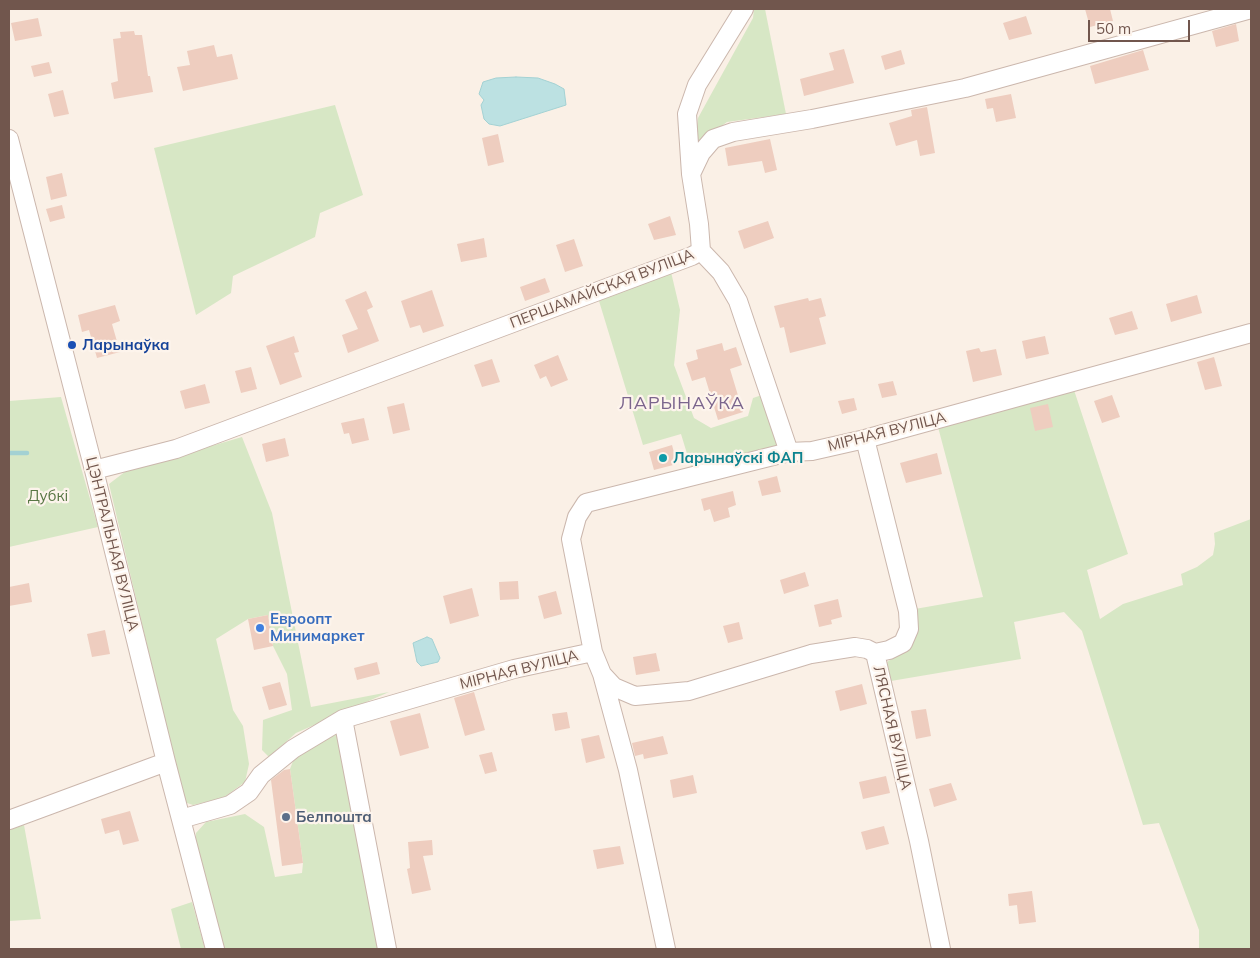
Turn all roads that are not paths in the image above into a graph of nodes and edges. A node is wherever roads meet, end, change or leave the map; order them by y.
1 (744, 9) edge
2 (1251, 9) edge
3 (9, 139) edge
4 (691, 174) junction
5 (701, 251) junction
6 (1251, 333) edge
7 (864, 440) junction
8 (789, 452) junction
9 (94, 470) junction
10 (593, 652) junction
11 (875, 653) junction
12 (602, 674) junction
13 (343, 719) junction
14 (166, 762) junction
15 (9, 820) edge
16 (181, 820) junction
17 (215, 949) edge
18 (387, 949) edge
19 (666, 949) edge
20 (941, 949) edge

1 - 4 street, ПЕРШАМАЙСКАЯ ВУЛІЦА
2 - 4 street
3 - 9 street, ЦЭНТРАЛЬНАЯ ВУЛІЦА
4 - 5 street, ПЕРШАМАЙСКАЯ ВУЛІЦА
5 - 8 street
5 - 9 street, ПЕРШАМАЙСКАЯ ВУЛІЦА
6 - 7 street, МІРНАЯ ВУЛІЦА
7 - 8 street, МІРНАЯ ВУЛІЦА
7 - 11 street, ЛЯСНАЯ ВУЛІЦА
8 - 10 street, МІРНАЯ ВУЛІЦА
9 - 14 street, ЦЭНТРАЛЬНАЯ ВУЛІЦА
10 - 12 street
10 - 13 street, МІРНАЯ ВУЛІЦА
11 - 12 street
11 - 20 street, ЛЯСНАЯ ВУЛІЦА
12 - 19 street
13 - 16 street, МІРНАЯ ВУЛІЦА
13 - 18 street
14 - 15 street
14 - 16 street, ЦЭНТРАЛЬНАЯ ВУЛІЦА
16 - 17 street, ЦЭНТРАЛЬНАЯ ВУЛІЦА

